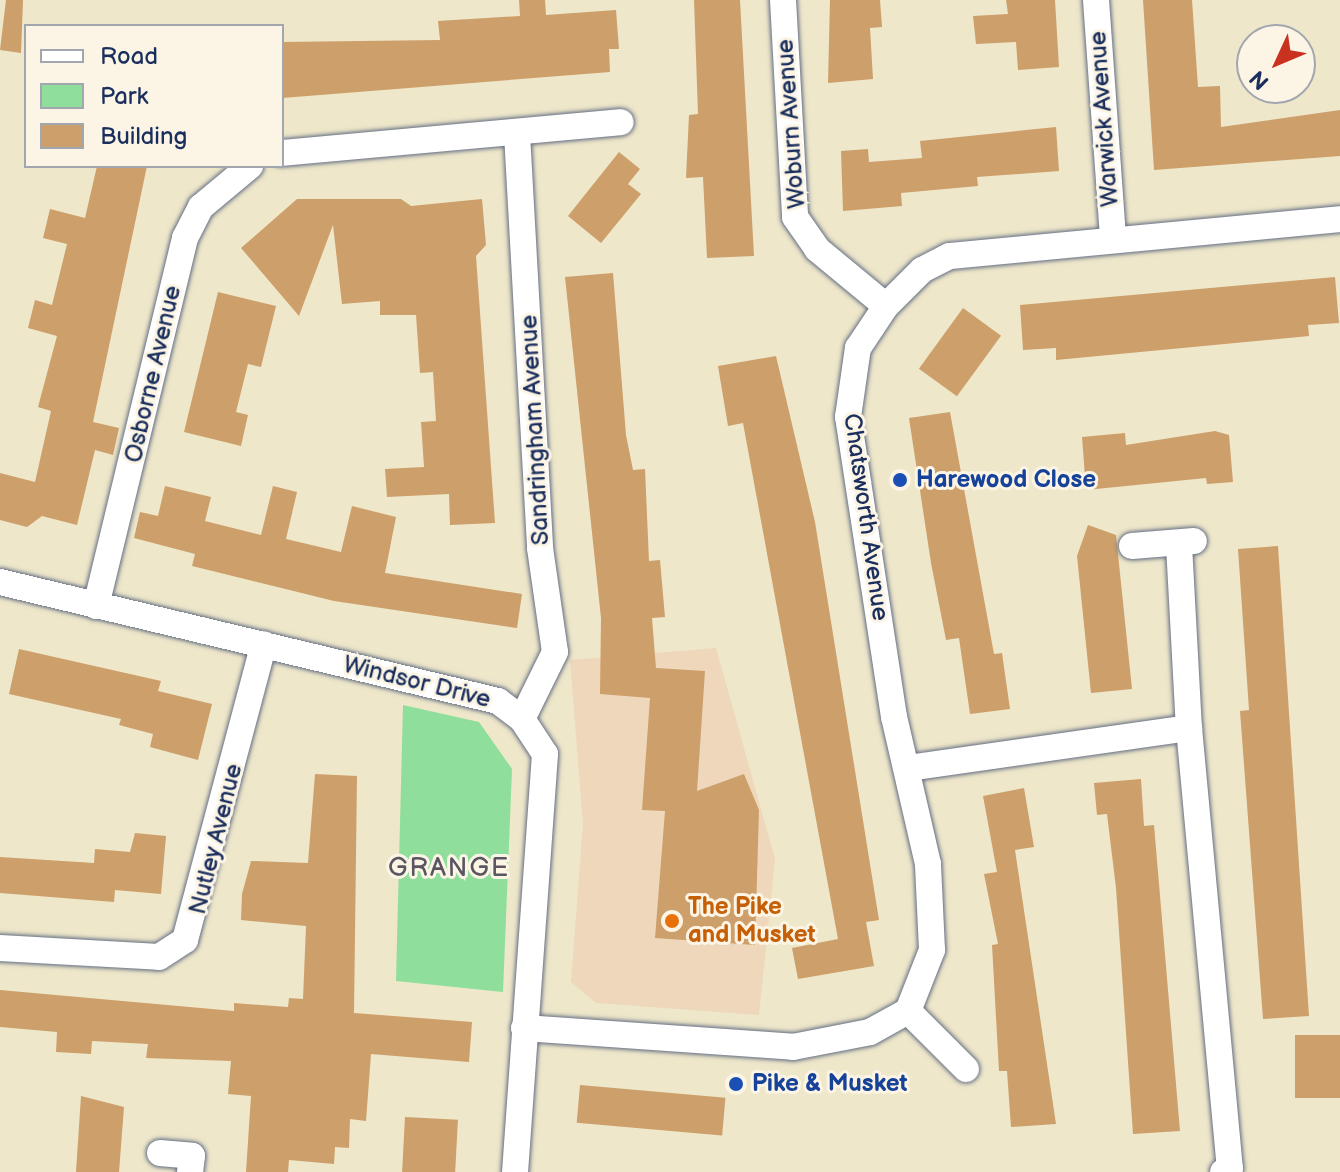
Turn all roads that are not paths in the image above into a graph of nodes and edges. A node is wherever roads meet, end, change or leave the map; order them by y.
1 (783, 0) edge
2 (1096, 0) edge
3 (621, 122) dead end
4 (517, 134) junction
5 (284, 153) edge
6 (248, 168) edge
7 (1340, 219) edge
8 (1113, 238) junction
9 (886, 306) junction
10 (1132, 546) dead end
11 (0, 582) edge
12 (96, 606) junction
13 (264, 644) junction
14 (522, 719) junction
15 (1189, 728) junction
16 (908, 768) junction
17 (0, 948) edge
18 (908, 1011) junction
19 (524, 1028) junction
20 (966, 1069) dead end
21 (160, 1153) dead end
22 (190, 1172) edge
23 (515, 1172) edge
24 (1223, 1172) edge

1 - 9 street, Woburn Avenue
2 - 8 street, Warwick Avenue
3 - 4 street
4 - 5 street
4 - 14 street, Sandringham Avenue
6 - 12 street, Osborne Avenue
7 - 8 street, Chatsworth Avenue
8 - 9 street, Chatsworth Avenue
9 - 16 street, Chatsworth Avenue
10 - 15 street
11 - 12 street, Windsor Drive
12 - 13 street, Windsor Drive
13 - 14 street, Windsor Drive
13 - 17 street, Nutley Avenue
14 - 19 street, Windsor Drive
15 - 16 street
15 - 24 street
16 - 18 street, Chatsworth Avenue
18 - 19 street
18 - 20 street
19 - 23 street, Windsor Drive
21 - 22 street

